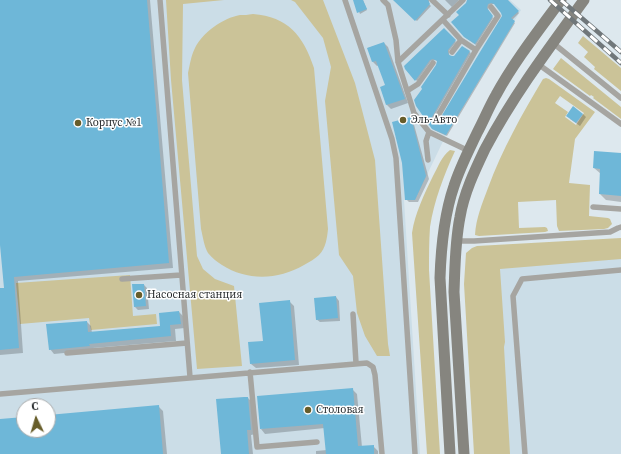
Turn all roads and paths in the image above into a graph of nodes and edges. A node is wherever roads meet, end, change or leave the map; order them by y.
1 (160, 0) edge
2 (345, 0) edge
3 (383, 0) edge
4 (432, 0) edge
5 (463, 0) edge
6 (561, 0) edge
7 (584, 0) edge
8 (491, 7) dead end
9 (448, 15) junction
10 (443, 20) junction
11 (461, 40) junction
12 (553, 43) junction
13 (476, 50) junction
14 (452, 52) dead end
15 (398, 62) junction
16 (433, 63) dead end
17 (538, 64) junction
18 (407, 91) junction
19 (621, 98) edge
20 (436, 120) dead end
21 (621, 124) edge
22 (429, 132) junction
23 (469, 151) junction
24 (428, 160) dead end
25 (594, 207) dead end
26 (621, 209) edge
27 (621, 227) edge
28 (457, 241) junction
29 (621, 270) edge
30 (181, 275) junction
31 (122, 279) dead end
32 (353, 314) dead end
33 (187, 343) junction
34 (67, 353) dead end
35 (356, 364) junction
36 (250, 372) junction
37 (190, 378) junction
38 (0, 394) edge
39 (317, 442) dead end
40 (382, 454) edge
41 (415, 454) edge
42 (450, 454) edge
43 (464, 454) edge
44 (526, 454) edge

1 - 30 lane
2 - 41 lane
3 - 15 lane
4 - 9 lane
5 - 9 lane
6 - 23 main road
7 - 12 main road
8 - 13 lane
9 - 10 lane
10 - 11 lane
10 - 15 lane
11 - 13 lane
11 - 14 lane
12 - 17 main road
12 - 19 lane
13 - 20 lane
15 - 18 lane
16 - 18 lane
17 - 21 lane
17 - 28 main road
18 - 22 lane
22 - 23 lane
22 - 24 lane
23 - 42 main road
25 - 26 lane
27 - 28 lane
28 - 43 main road
29 - 44 lane
30 - 31 lane
30 - 33 lane
32 - 35 lane
33 - 34 lane
33 - 37 lane
35 - 36 lane
35 - 40 lane
36 - 37 lane
36 - 39 lane
37 - 38 lane

